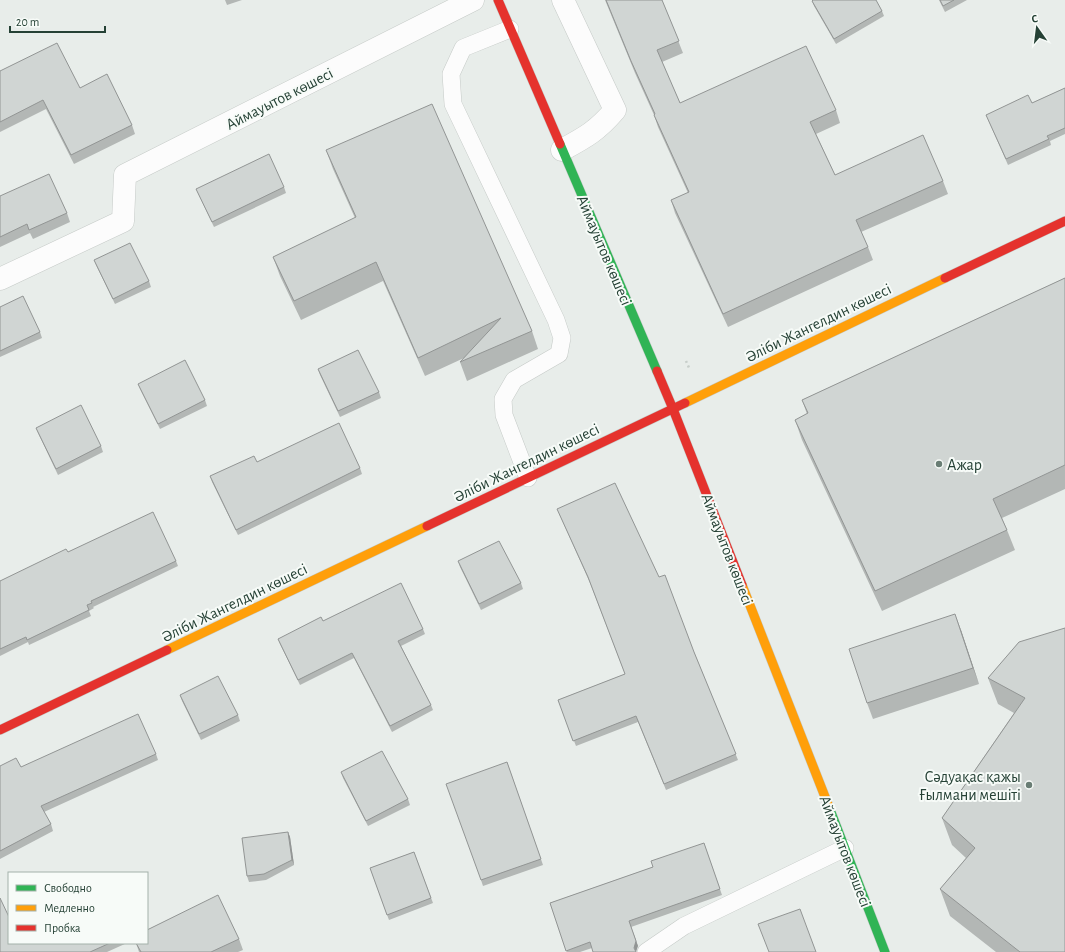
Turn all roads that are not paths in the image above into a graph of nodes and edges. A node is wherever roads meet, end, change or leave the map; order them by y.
1 (473, 0) edge
2 (498, 0) edge
3 (563, 0) edge
4 (510, 29) junction
5 (562, 150) junction
6 (1065, 221) edge
7 (0, 279) edge
8 (673, 409) junction
9 (528, 478) junction
10 (0, 730) edge
11 (845, 848) junction
12 (646, 952) edge
13 (885, 952) edge

1 - 7 street, Аймауытов көшесі
2 - 4 street, Аймауытов көшесі
3 - 5 street
4 - 5 street, Аймауытов көшесі
4 - 9 lane
5 - 8 street, Аймауытов көшесі
6 - 8 street, Әліби Жангелдин көшесі
8 - 9 street, Әліби Жангелдин көшесі
8 - 11 street, Аймауытов көшесі
9 - 10 street, Әліби Жангелдин көшесі
11 - 12 lane
11 - 13 street, Аймауытов көшесі

